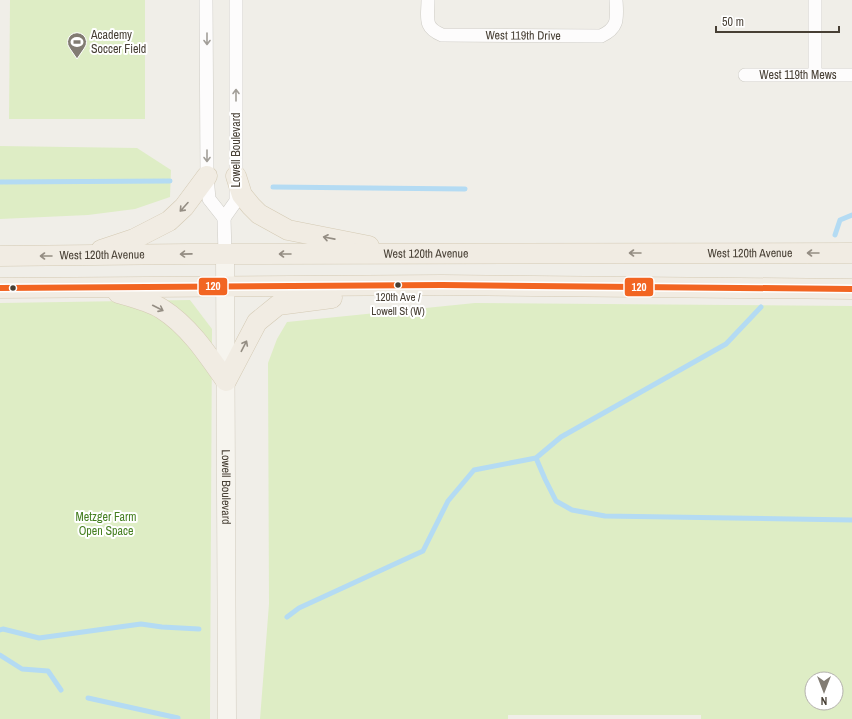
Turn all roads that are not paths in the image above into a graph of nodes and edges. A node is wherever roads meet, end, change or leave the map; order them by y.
1 (206, 0) edge
2 (236, 0) edge
3 (428, 0) edge
4 (616, 0) edge
5 (815, 0) edge
6 (815, 74) junction
7 (745, 75) dead end
8 (852, 75) edge
9 (208, 176) junction
10 (236, 176) junction
11 (224, 218) junction
12 (852, 253) edge
13 (225, 254) junction
14 (408, 254) junction
15 (0, 256) edge
16 (85, 256) junction
17 (442, 285) junction
18 (226, 286) junction
19 (0, 288) edge
20 (95, 288) junction
21 (852, 289) edge
22 (226, 380) junction
23 (227, 719) edge

1 -> 9 street
10 -> 2 street, Lowell Boulevard
3 - 4 street, West 119th Drive
5 - 6 street
6 - 7 street, West 119th Mews
6 - 8 street, West 119th Mews
9 - 11 street
9 -> 16 main road
10 - 11 street, Lowell Boulevard
14 -> 10 main road
11 - 13 street
12 -> 14 main road, West 120th Avenue
14 -> 13 main road, West 120th Avenue
13 -> 16 main road, West 120th Avenue
13 - 18 main road, Lowell Boulevard
16 -> 15 main road, West 120th Avenue
17 - 18 main road
17 - 21 main road
22 -> 17 main road
18 - 20 main road
18 - 22 main road, Lowell Boulevard
19 - 20 main road
20 -> 22 main road
22 - 23 main road, Lowell Boulevard

